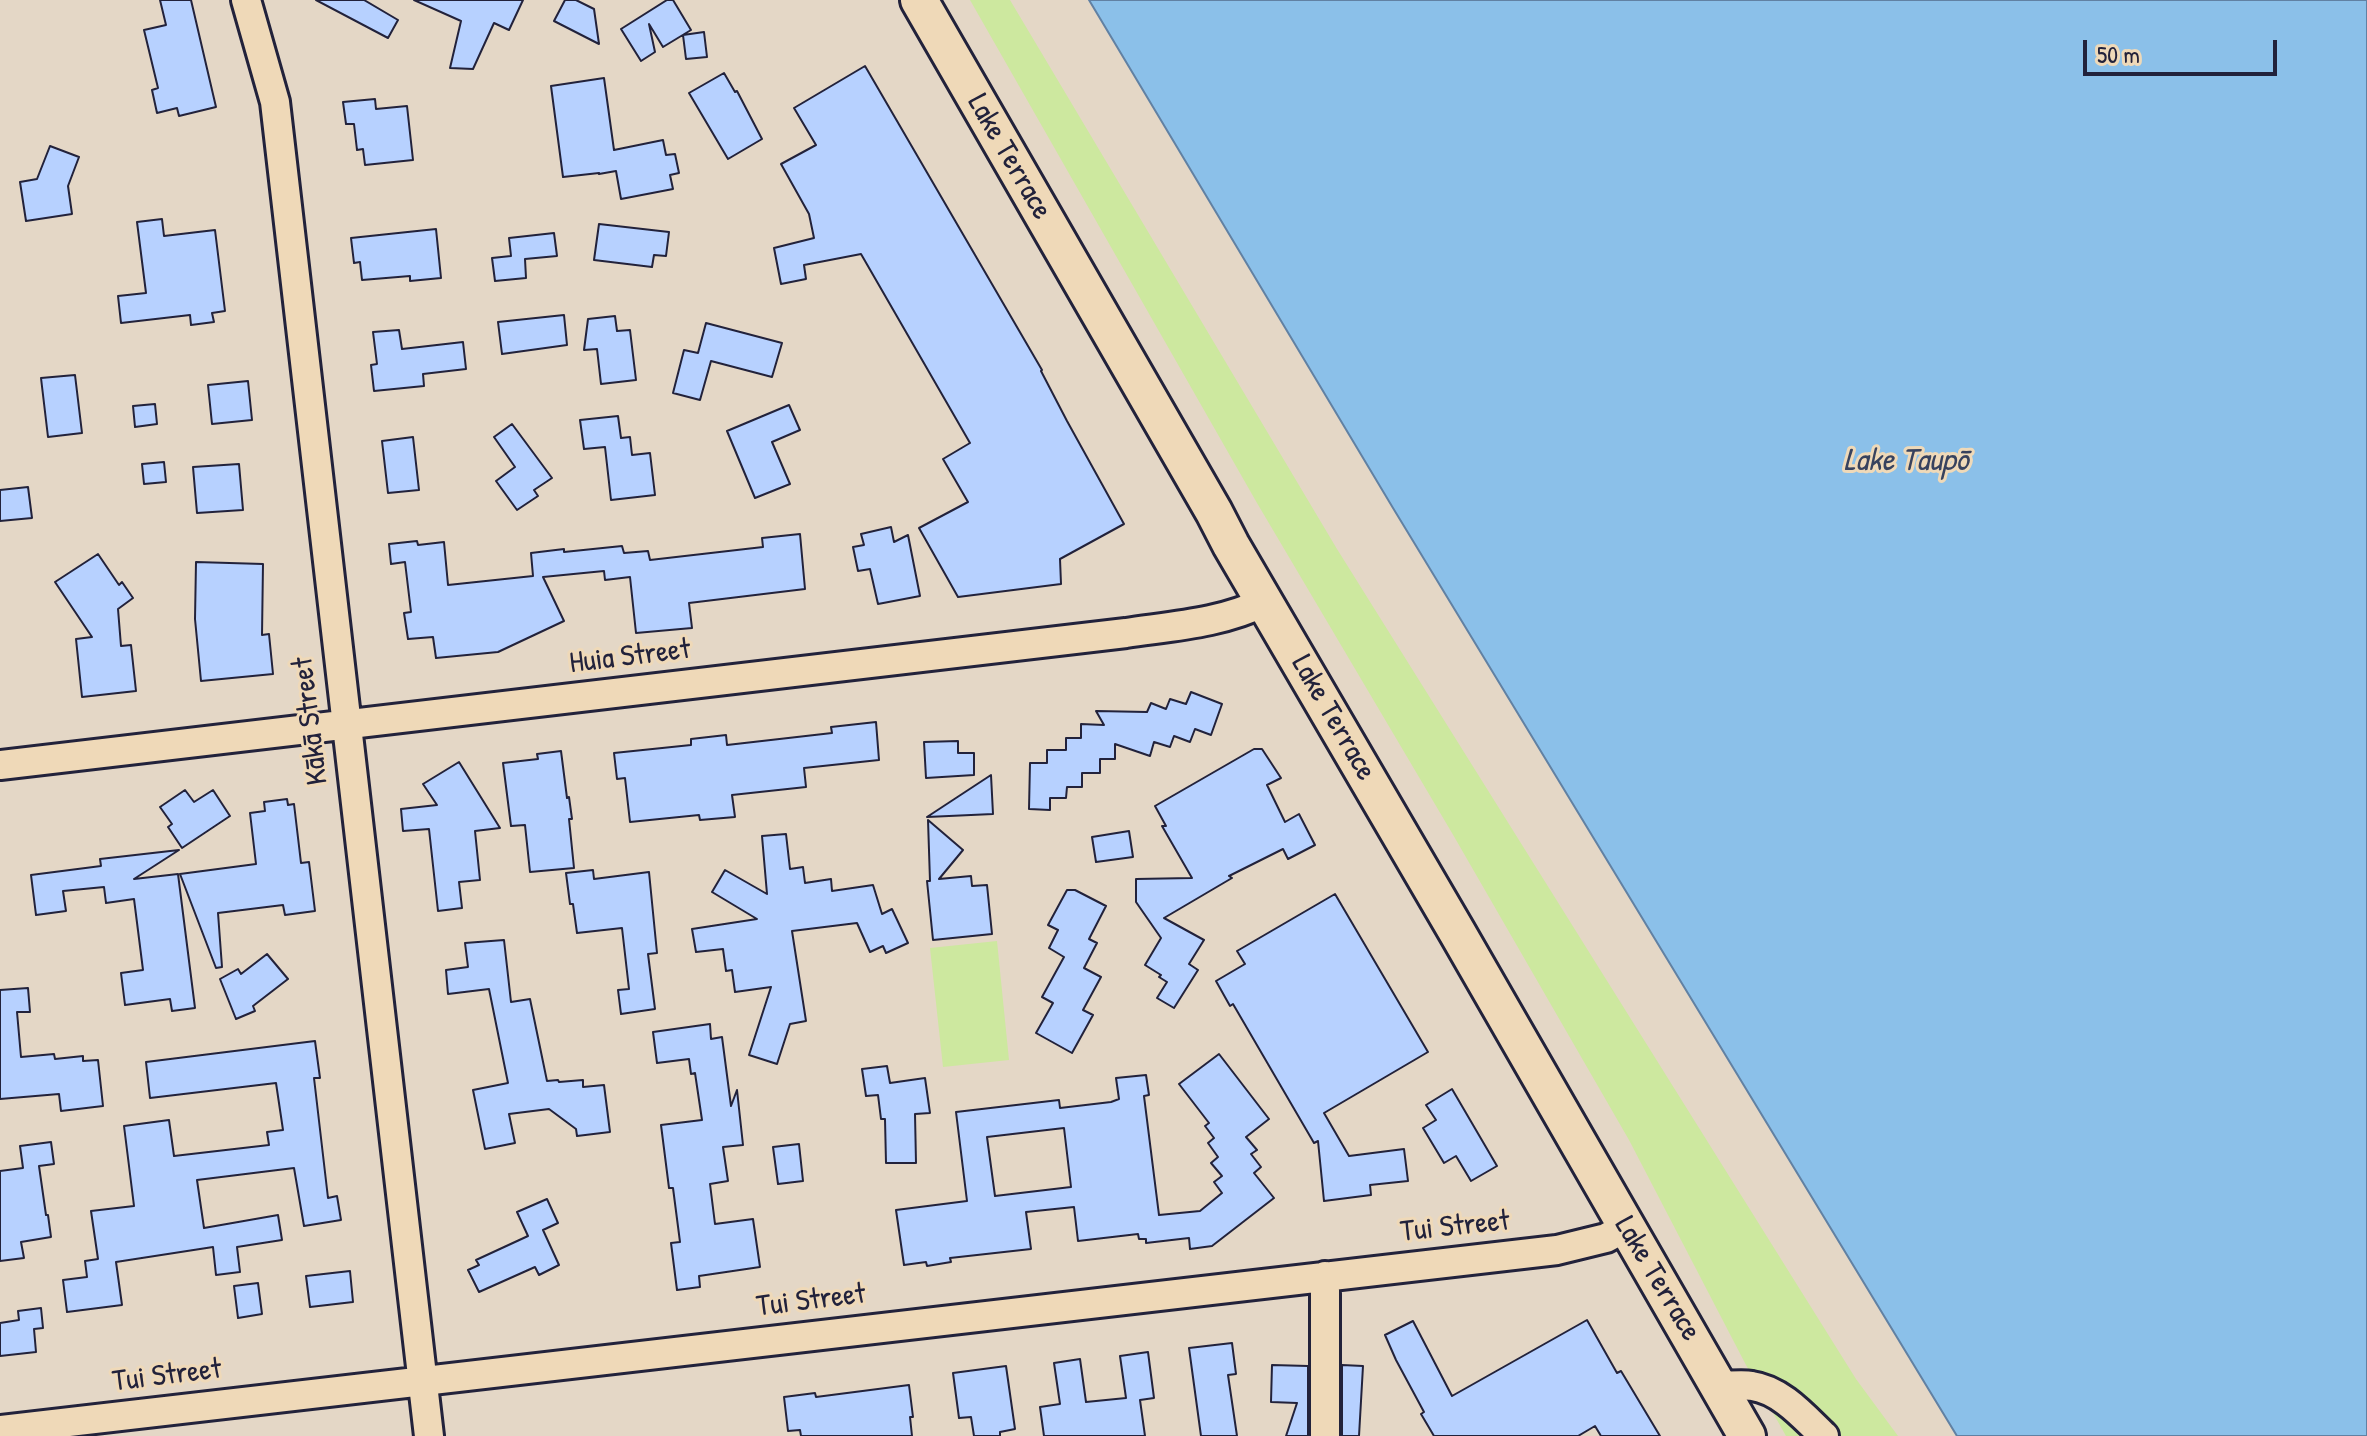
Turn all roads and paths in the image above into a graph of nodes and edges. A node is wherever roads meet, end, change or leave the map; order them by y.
1 (246, 0) edge
2 (919, 0) edge
3 (1264, 602) junction
4 (345, 725) junction
5 (0, 765) edge
6 (1626, 1227) junction
7 (1325, 1276) junction
8 (422, 1380) junction
9 (1720, 1386) junction
10 (0, 1430) edge
11 (429, 1436) edge
12 (1325, 1436) edge
13 (1747, 1436) edge
14 (1824, 1436) edge

1 - 4 street, Kākā Street
2 - 3 main road, Lake Terrace
3 - 4 street, Huia Street
3 - 6 main road, Lake Terrace
4 - 5 street, Huia Street
4 - 8 street, Kākā Street
6 - 7 street, Tui Street
6 - 9 main road, Lake Terrace
7 - 8 street, Tui Street
7 - 12 street
8 - 10 street, Tui Street
8 - 11 street, Kākā Street
9 - 13 main road, Lake Terrace
9 - 14 street

